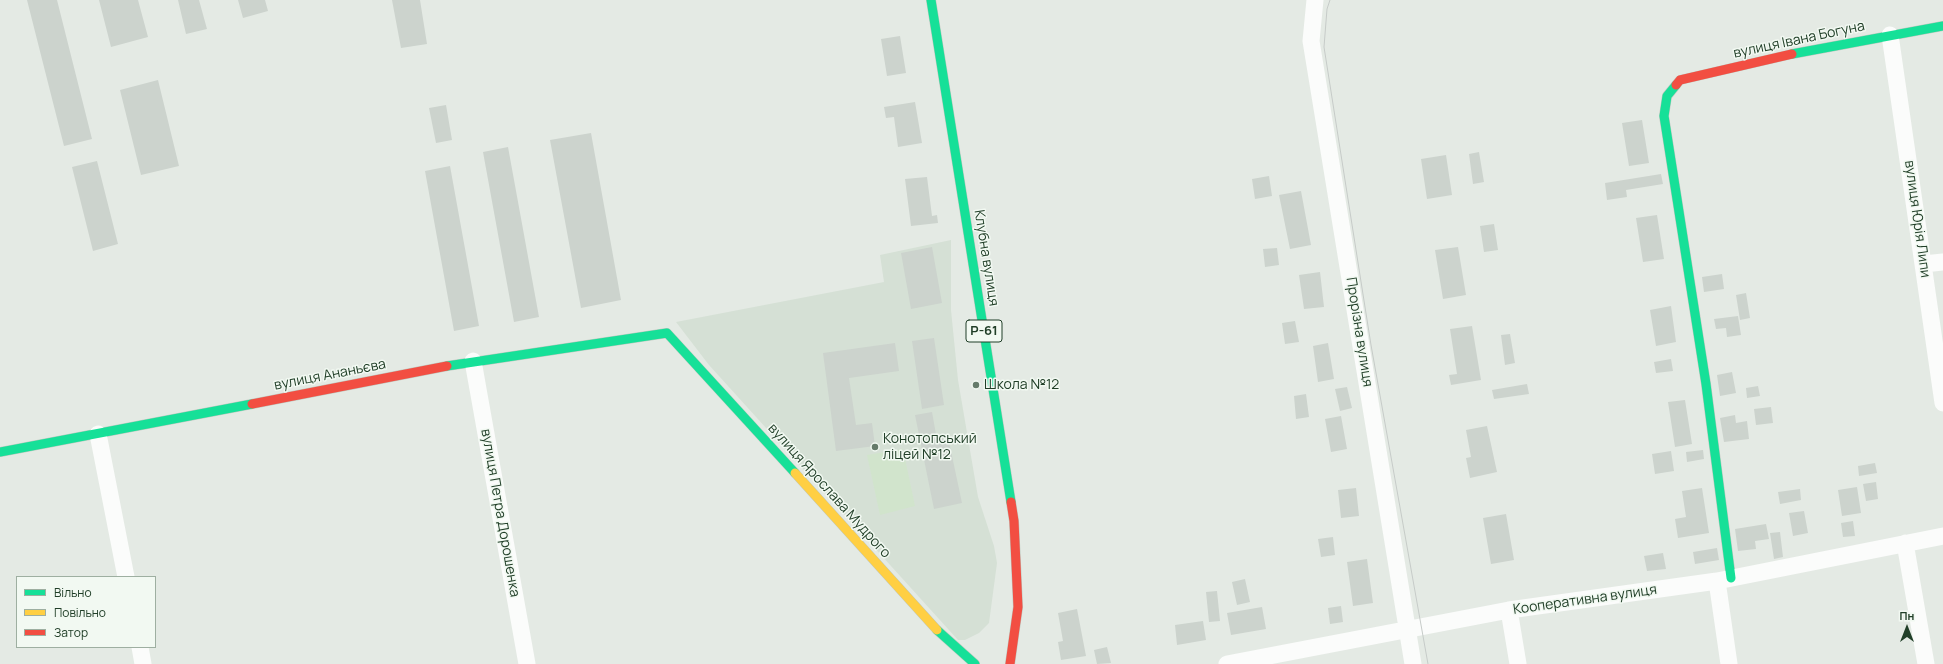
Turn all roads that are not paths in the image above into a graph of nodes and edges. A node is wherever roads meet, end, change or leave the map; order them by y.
1 (931, 0) edge
2 (1315, 0) edge
3 (1943, 26) edge
4 (1890, 35) junction
5 (1943, 262) edge
6 (1924, 264) junction
7 (667, 334) joint
8 (473, 361) junction
9 (1943, 403) edge
10 (98, 434) junction
11 (0, 452) edge
12 (1943, 536) edge
13 (1905, 543) junction
14 (126, 576) edge
15 (1724, 580) junction
16 (1509, 610) junction
17 (1409, 631) junction
18 (140, 648) edge
19 (143, 664) edge
20 (527, 664) edge
21 (974, 664) edge
22 (1010, 664) edge
23 (1227, 664) edge
24 (1414, 664) edge
25 (1518, 664) edge
26 (1729, 664) edge
27 (1926, 664) edge

1 - 22 street, Клубна вулиця / Р-61
2 - 17 street, Прорізна вулиця
3 - 4 street, вулиця Івана Богуна
4 - 6 street, вулиця Юрія Липи
4 - 15 street, вулиця Івана Богуна
5 - 6 street
6 - 9 street, вулиця Юрія Липи
7 - 8 street, вулиця Ананьєва
7 - 21 street, вулиця Ярослава Мудрого
8 - 10 street, вулиця Ананьєва
8 - 20 street, вулиця Петра Дорошенка
10 - 11 street, вулиця Ананьєва
10 - 14 street
12 - 13 street, Кооперативна вулиця
13 - 15 street, Кооперативна вулиця
13 - 27 street
15 - 16 street, Кооперативна вулиця
15 - 26 street
16 - 17 street, Кооперативна вулиця
16 - 25 street
17 - 23 street, Кооперативна вулиця
17 - 24 street, Прорізна вулиця
18 - 19 street

